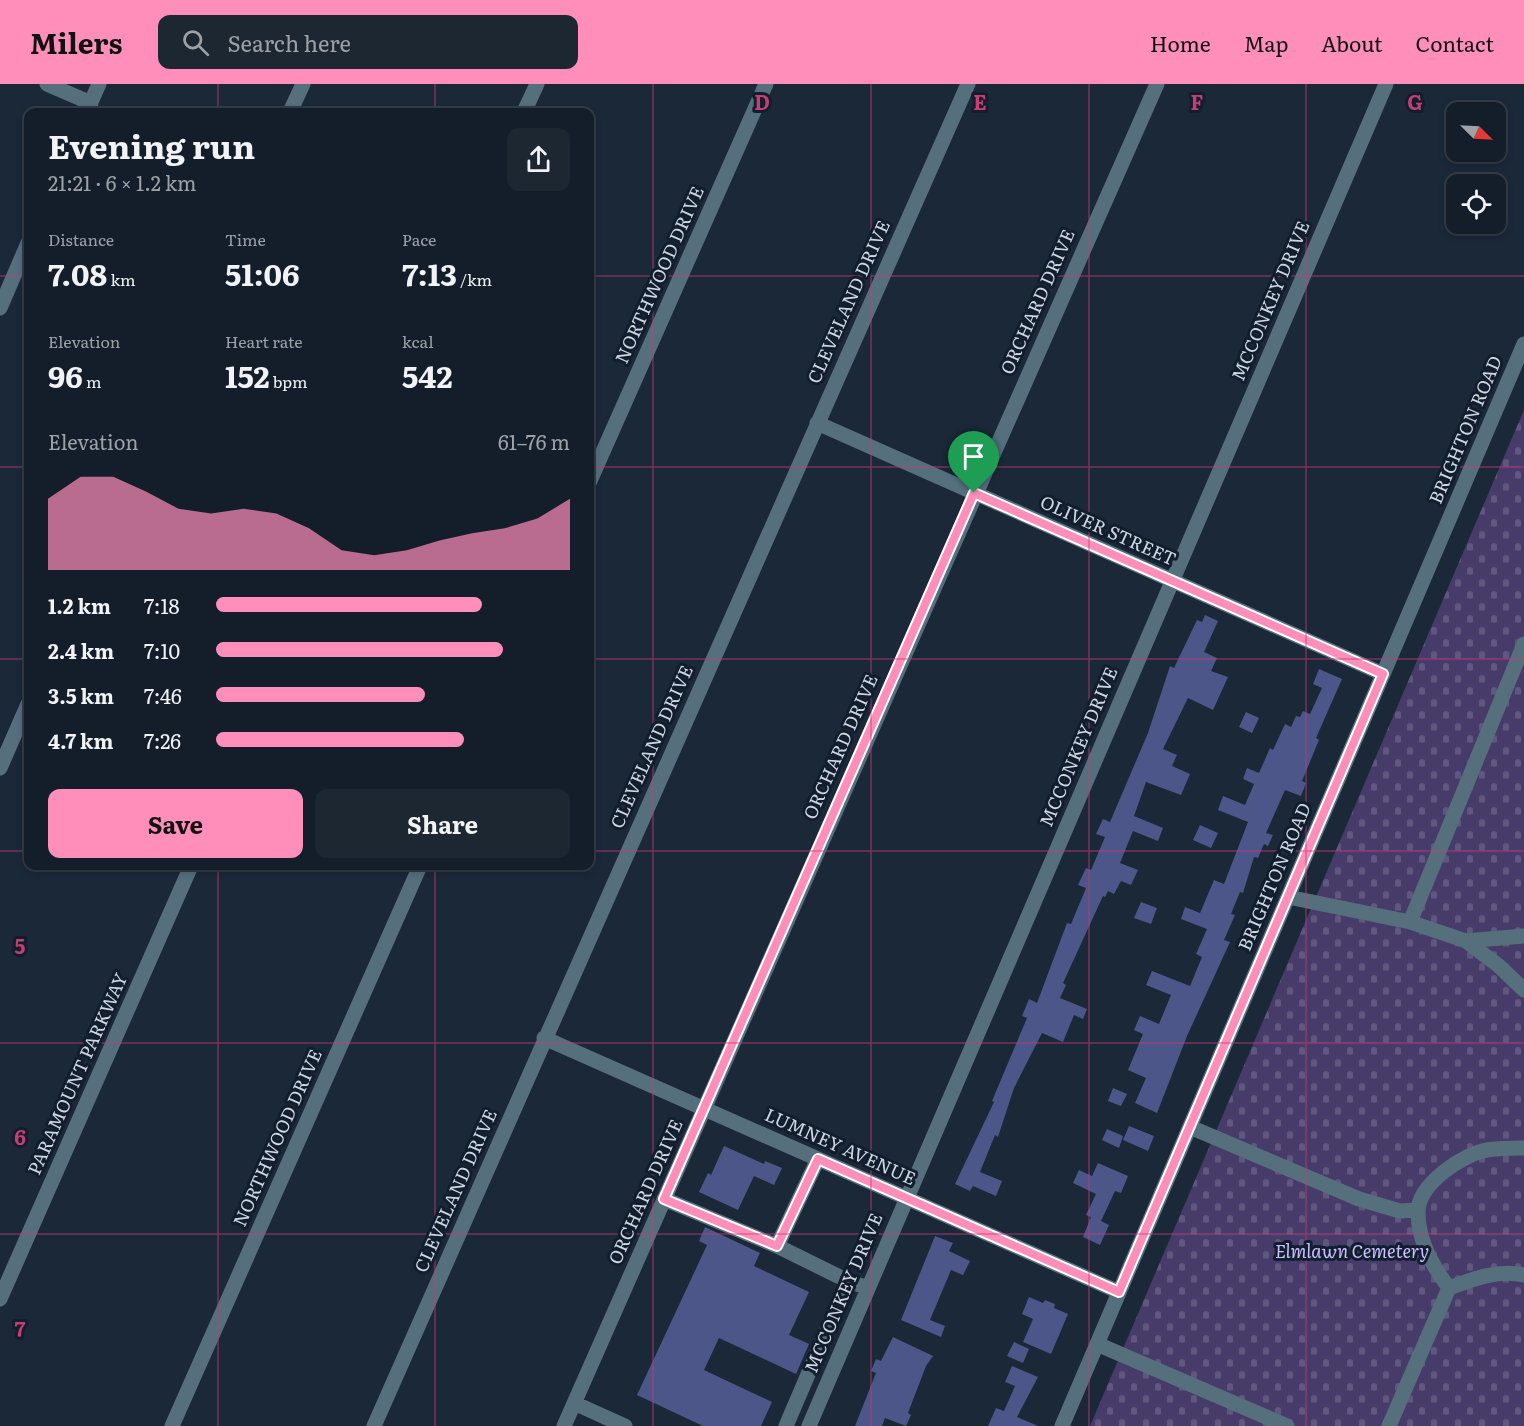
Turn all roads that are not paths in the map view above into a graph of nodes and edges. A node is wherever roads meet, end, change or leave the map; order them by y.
1 (47, 84) edge
2 (99, 84) edge
3 (303, 84) edge
4 (537, 84) edge
5 (766, 84) edge
6 (968, 84) edge
7 (1157, 84) edge
8 (1386, 84) edge
9 (89, 108) edge
10 (292, 108) edge
11 (526, 108) edge
12 (24, 252) edge
13 (0, 308) edge
14 (1524, 344) edge
15 (817, 423) junction
16 (594, 472) edge
17 (974, 493) junction
18 (1172, 580) junction
19 (1524, 644) edge
20 (1383, 674) junction
21 (24, 713) edge
22 (0, 768) edge
23 (189, 870) edge
24 (418, 870) edge
25 (1288, 897) junction
26 (1410, 922) junction
27 (1524, 936) edge
28 (1466, 941) junction
29 (1524, 990) edge
30 (544, 1038) junction
31 (704, 1108) junction
32 (1190, 1127) junction
33 (1524, 1148) edge
34 (818, 1159) junction
35 (906, 1198) junction
36 (664, 1199) junction
37 (1417, 1210) junction
38 (777, 1246) junction
39 (1524, 1275) edge
40 (848, 1281) junction
41 (868, 1288) junction
42 (1449, 1288) junction
43 (1119, 1292) junction
44 (0, 1299) edge
45 (1097, 1344) junction
46 (574, 1403) junction
47 (622, 1425) edge
48 (172, 1426) edge
49 (374, 1426) edge
50 (564, 1426) edge
51 (786, 1426) edge
52 (809, 1426) edge
53 (1062, 1426) edge
54 (1287, 1426) edge
55 (1389, 1426) edge

1 - 9 street
2 - 9 street
3 - 10 street
4 - 11 street
5 - 16 street, NORTHWOOD DRIVE
6 - 15 street, CLEVELAND DRIVE
7 - 17 street, ORCHARD DRIVE
8 - 18 street, MCCONKEY DRIVE
12 - 13 street
14 - 20 street, BRIGHTON ROAD
15 - 17 street, OLIVER STREET
15 - 30 street, CLEVELAND DRIVE
17 - 18 street, OLIVER STREET
17 - 31 street, ORCHARD DRIVE
18 - 20 street, OLIVER STREET
18 - 35 street, MCCONKEY DRIVE
19 - 26 street
20 - 25 street, BRIGHTON ROAD
21 - 22 street
23 - 44 street, PARAMOUNT PARKWAY
24 - 48 street, NORTHWOOD DRIVE
25 - 26 street
25 - 32 street, BRIGHTON ROAD
26 - 28 street
27 - 28 street
28 - 29 street
30 - 31 street, LUMNEY AVENUE
30 - 49 street, CLEVELAND DRIVE
31 - 34 street, LUMNEY AVENUE
31 - 36 street, ORCHARD DRIVE
32 - 37 street
32 - 43 street, BRIGHTON ROAD
33 - 37 street
34 - 35 street, LUMNEY AVENUE
34 - 38 street
35 - 41 street, MCCONKEY DRIVE
35 - 43 street, LUMNEY AVENUE
36 - 38 street
36 - 46 street, ORCHARD DRIVE
37 - 42 street
38 - 40 street
39 - 42 street
40 - 41 street
40 - 51 street
41 - 52 street, MCCONKEY DRIVE
42 - 55 street
43 - 45 street, BRIGHTON ROAD
45 - 53 street, BRIGHTON ROAD
45 - 54 street
46 - 47 street
46 - 50 street, ORCHARD DRIVE

